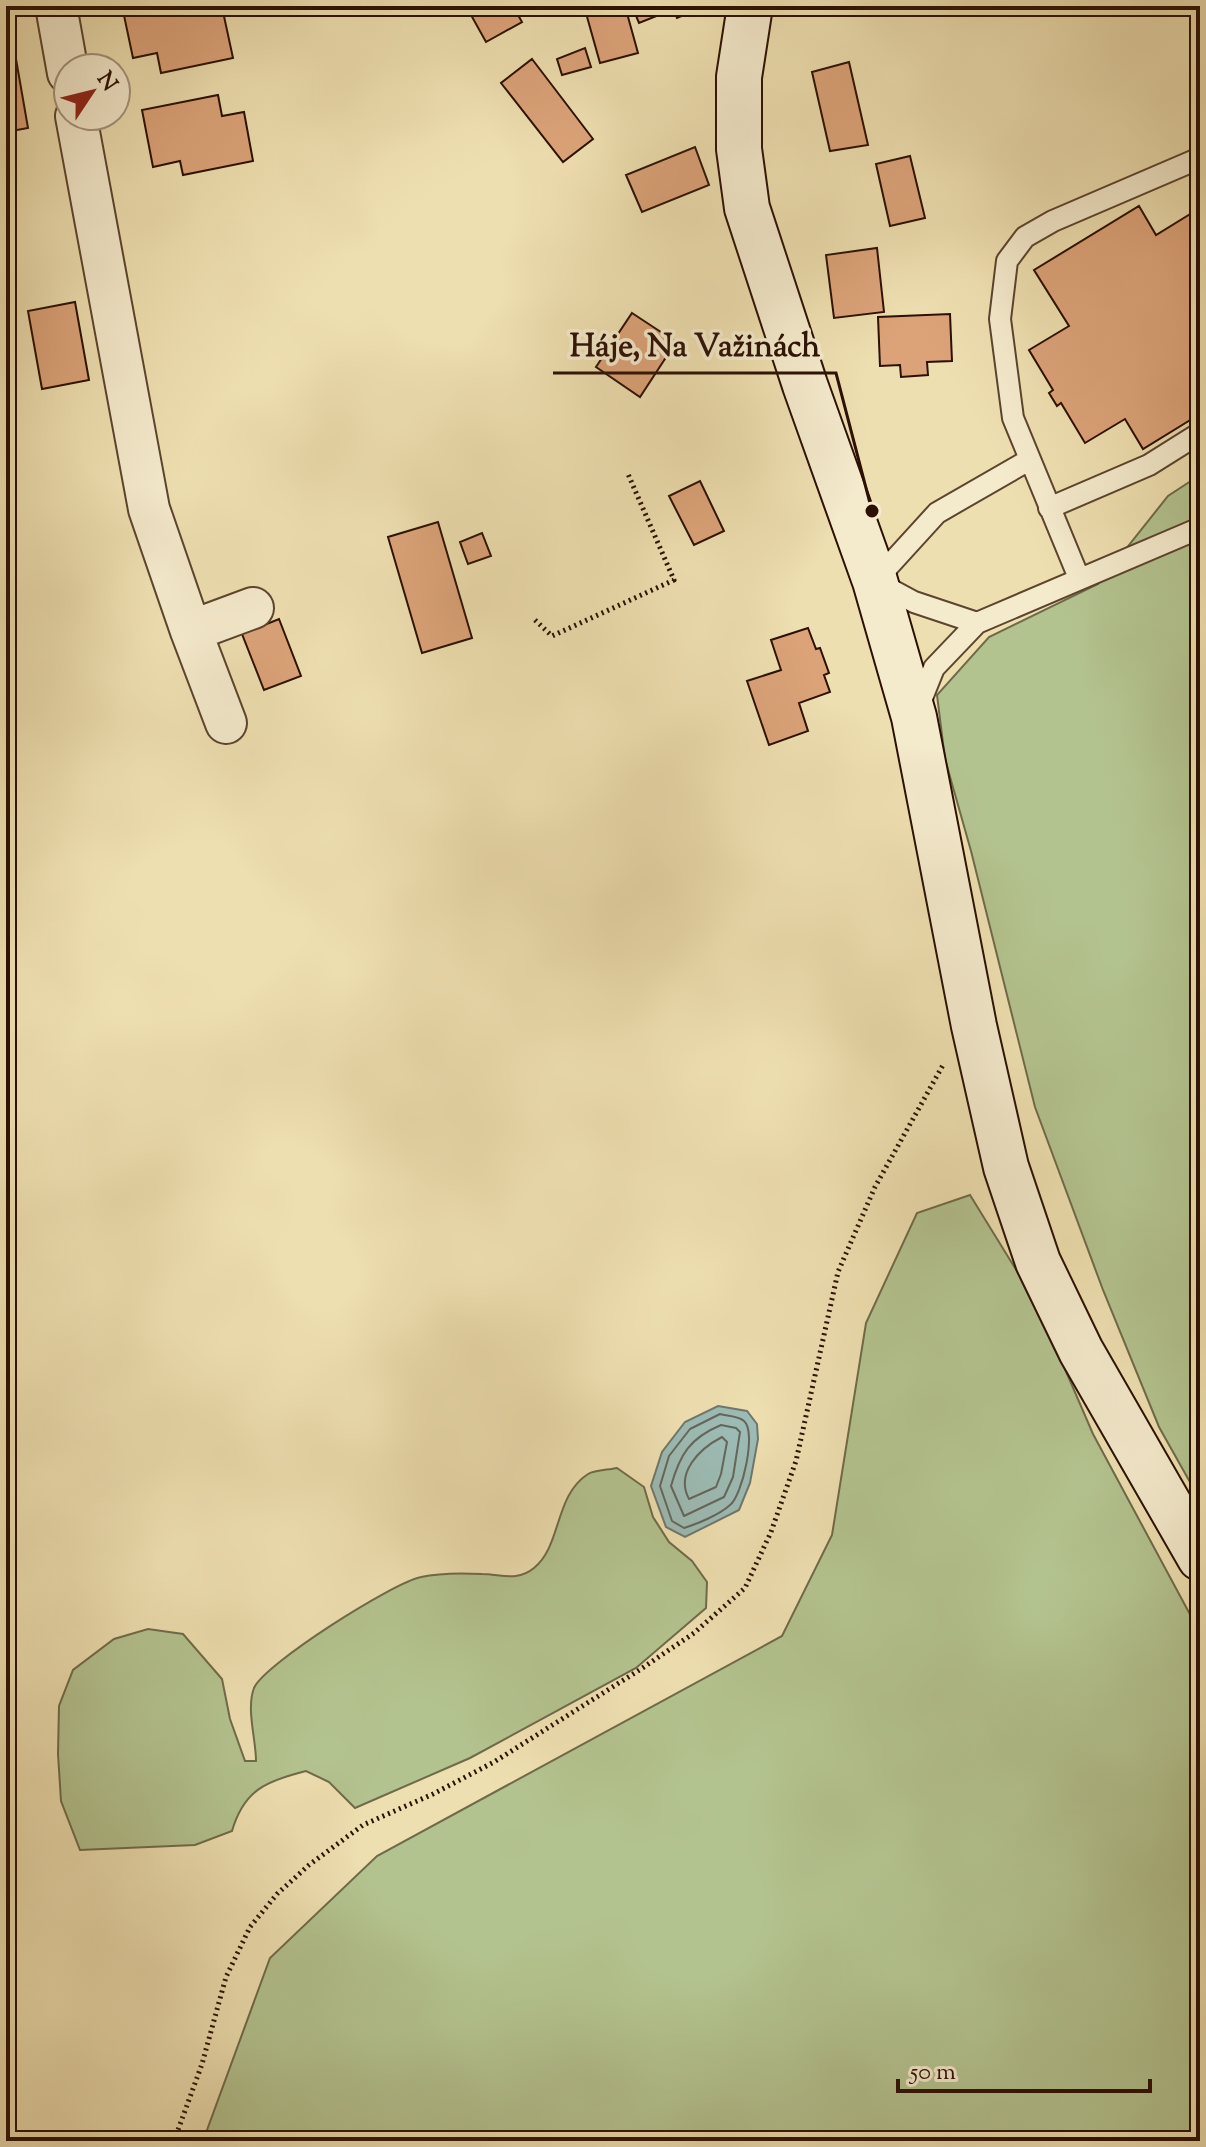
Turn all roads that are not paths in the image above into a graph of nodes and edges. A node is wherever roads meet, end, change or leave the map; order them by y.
1 (56, 6) edge
2 (750, 6) edge
3 (64, 52) edge
4 (79, 132) edge
5 (1200, 158) edge
6 (1200, 433) edge
7 (1029, 460) junction
8 (1049, 508) junction
9 (1200, 528) edge
10 (1079, 578) junction
11 (875, 581) junction
12 (253, 608) dead end
13 (977, 623) junction
14 (191, 631) junction
15 (914, 717) junction
16 (226, 723) dead end
17 (1200, 1558) edge

1 - 3 street
2 - 11 main road
4 - 14 street
5 - 7 lane
6 - 8 lane
7 - 8 lane
7 - 11 lane
8 - 10 lane
9 - 10 lane
10 - 13 lane
11 - 13 lane
11 - 15 main road
12 - 14 street
13 - 15 lane
14 - 16 street
15 - 17 main road

